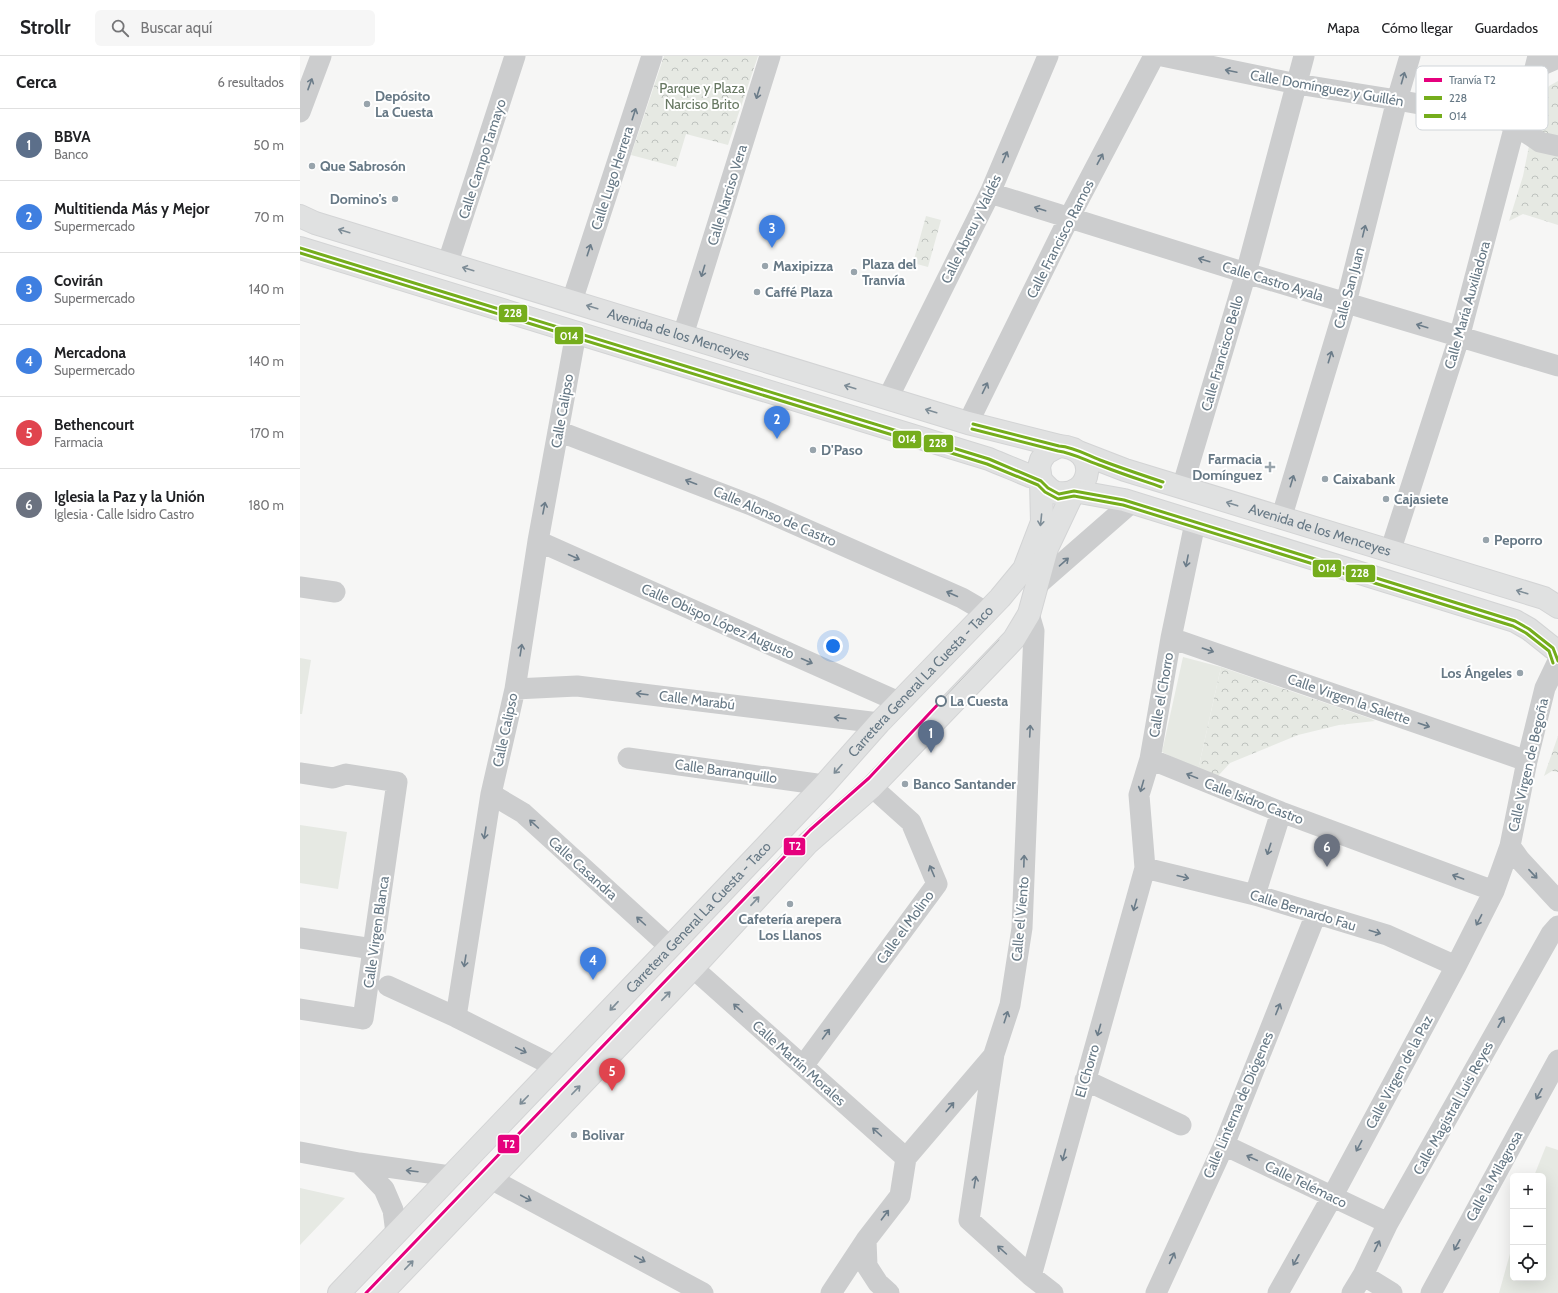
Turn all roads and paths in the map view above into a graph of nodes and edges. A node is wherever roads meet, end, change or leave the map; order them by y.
1 (321, 56) edge
2 (515, 56) edge
3 (652, 56) edge
4 (770, 56) edge
5 (1048, 56) edge
6 (1154, 56) edge
7 (1162, 56) edge
8 (1304, 56) edge
9 (1410, 56) edge
10 (1558, 58) edge
11 (1537, 62) edge
12 (1297, 84) junction
13 (1397, 100) junction
14 (1416, 103) edge
15 (300, 112) edge
16 (1514, 130) edge
17 (1521, 130) edge
18 (1558, 146) edge
19 (990, 193) junction
20 (300, 216) edge
21 (1069, 218) junction
22 (300, 248) edge
23 (448, 262) junction
24 (1246, 274) junction
25 (572, 301) junction
26 (1346, 303) junction
27 (576, 333) junction
28 (683, 335) junction
29 (1459, 338) junction
30 (1558, 366) edge
31 (888, 398) junction
32 (968, 423) junction
33 (558, 431) junction
34 (1059, 446) junction
35 (1080, 453) junction
36 (1041, 481) junction
37 (1182, 488) junction
38 (1074, 491) junction
39 (1131, 503) junction
40 (1281, 519) junction
41 (1195, 522) junction
42 (538, 541) junction
43 (1390, 552) junction
44 (300, 587) edge
45 (1035, 587) junction
46 (335, 592) dead end
47 (993, 605) junction
48 (1558, 607) edge
49 (1029, 614) junction
50 (1171, 638) junction
51 (1556, 646) edge
52 (514, 689) junction
53 (899, 702) junction
54 (879, 723) junction
55 (628, 758) dead end
56 (1150, 759) junction
57 (1527, 761) junction
58 (300, 773) edge
59 (824, 785) junction
60 (872, 787) junction
61 (491, 794) junction
62 (1281, 812) junction
63 (1510, 846) junction
64 (1145, 868) junction
65 (1494, 891) junction
66 (1255, 894) junction
67 (1558, 901) edge
68 (1316, 914) junction
69 (1558, 926) edge
70 (300, 938) edge
71 (670, 947) junction
72 (373, 949) junction
73 (1456, 966) junction
74 (692, 968) junction
75 (388, 986) dead end
76 (300, 1009) edge
77 (456, 1017) junction
78 (994, 1054) junction
79 (1558, 1060) edge
80 (803, 1066) junction
81 (556, 1067) junction
82 (1085, 1080) junction
83 (1181, 1125) dead end
84 (1224, 1145) junction
85 (300, 1152) edge
86 (906, 1158) junction
87 (360, 1163) junction
88 (450, 1176) junction
89 (491, 1179) junction
90 (1332, 1197) junction
91 (1388, 1223) junction
92 (396, 1233) junction
93 (866, 1240) junction
94 (1363, 1275) junction
95 (1031, 1276) junction
96 (834, 1288) edge
97 (884, 1288) edge
98 (339, 1293) edge
99 (382, 1293) edge
100 (703, 1293) edge
101 (1053, 1293) edge
102 (1156, 1293) edge
103 (1278, 1293) edge
104 (1352, 1293) edge
105 (1392, 1293) edge
106 (1431, 1293) edge

15 -> 1 street
2 - 23 street, Calle Campo Tamayo
25 -> 3 street, Calle Lugo Herrera
4 -> 28 street, Calle Narciso Vera
19 -> 5 street, Calle Abreu y Valdés
21 -> 6 street, Calle Francisco Ramos
12 -> 7 street, Calle Domínguez y Guillén
8 - 12 street, Calle Francisco Bello
13 -> 9 street, Calle San Juan
10 - 11 street
12 - 13 street, Calle Domínguez y Guillén
12 - 24 street, Calle Francisco Bello
13 - 14 street, Calle Domínguez y Guillén
26 -> 13 street, Calle San Juan
16 - 29 street, Calle María Auxiliadora
17 - 18 street, Calle Domínguez y Guillén
21 -> 19 street, Calle Castro Ayala
19 - 31 street, Calle Abreu y Valdés
23 -> 20 main road, Avenida de los Menceyes
24 -> 21 street, Calle Castro Ayala
32 -> 21 street, Calle Francisco Ramos
22 - 27 main road, Avenida de los Menceyes
25 -> 23 main road, Avenida de los Menceyes
24 - 26 street, Calle Castro Ayala
24 - 37 street, Calle Francisco Bello
28 -> 25 main road, Avenida de los Menceyes
29 -> 26 street, Calle Castro Ayala
40 -> 26 street, Calle San Juan
27 - 33 street, Calle Calipso
27 - 36 main road, Avenida de los Menceyes
31 -> 28 main road, Avenida de los Menceyes
29 - 30 street, Calle Castro Ayala
29 - 43 street, Calle María Auxiliadora
32 -> 31 main road, Avenida de los Menceyes
32 - 34 main road, Avenida de los Menceyes
42 -> 33 street, Calle Calipso
47 -> 33 street, Calle Alonso de Castro
34 - 35 main road
34 - 36 main road
35 - 37 main road, Avenida de los Menceyes
35 - 38 main road
36 - 38 main road
36 -> 47 main road, Carretera General La Cuesta - Taco
40 -> 37 main road, Avenida de los Menceyes
38 - 39 main road, Avenida de los Menceyes
38 - 45 main road
39 - 41 main road, Avenida de los Menceyes
45 -> 39 street
40 - 43 main road, Avenida de los Menceyes
41 -> 50 street, Calle el Chorro
41 - 51 main road, Avenida de los Menceyes
52 -> 42 street, Calle Calipso
42 -> 53 street, Calle Obispo López Augusto
48 -> 43 main road, Avenida de los Menceyes
44 - 46 street
45 - 49 main road
47 - 49 main road
47 - 53 main road, Carretera General La Cuesta - Taco
49 - 60 main road
78 -> 49 street, Calle el Viento
50 - 56 street, Calle el Chorro
50 -> 57 street, Calle Virgen la Salette
51 - 57 street, Calle Virgen de Begoña
54 -> 52 street, Calle Marabú
52 - 61 street, Calle Calipso
53 - 54 main road, Carretera General La Cuesta - Taco
54 -> 59 main road, Carretera General La Cuesta - Taco
55 - 59 street, Calle Barranquillo
62 -> 56 street, Calle Isidro Castro
56 -> 64 street, Calle el Chorro
57 - 63 street, Calle Virgen de Begoña
58 - 72 street, Calle Virgen Blanca
59 - 71 main road, Carretera General La Cuesta - Taco
74 -> 60 main road
80 -> 60 street, Calle el Molino
71 -> 61 street, Calle Casandra
61 -> 77 street, Calle Calipso
65 -> 62 street, Calle Isidro Castro
62 -> 66 street
63 - 65 street, Calle Virgen de la Paz
63 -> 67 street, Calle Virgen de Begoña
64 -> 66 street, Calle Bernardo Fau
64 -> 82 street, El Chorro
65 -> 73 street, Calle Virgen de la Paz
66 - 68 street, Calle Bernardo Fau
68 -> 73 street, Calle Bernardo Fau
84 -> 68 street, Calle Linterna de Diógenes
91 -> 69 street, Calle Magistral Luis Reyes
70 - 72 street
71 -> 81 main road, Carretera General La Cuesta - Taco
72 - 76 street, Calle Virgen Blanca
73 -> 90 street, Calle Virgen de la Paz
80 -> 74 street, Calle Martín Morales
89 -> 74 main road
75 - 77 street
77 -> 81 street
86 -> 78 street
95 -> 78 street, Calle el Viento
79 -> 106 street, Calle la Milagrosa
86 -> 80 street, Calle Martín Morales
81 -> 88 main road, Carretera General La Cuesta - Taco
82 - 83 street
82 -> 95 street, El Chorro
90 -> 84 street, Calle Telémaco
102 -> 84 street, Calle Linterna de Diógenes
85 - 87 street
93 -> 86 street
88 -> 87 street
87 - 92 street
88 - 92 main road, Carretera General La Cuesta - Taco
99 -> 89 main road
89 -> 100 street
90 - 91 street, Calle Telémaco
90 -> 103 street, Calle Virgen de la Paz
94 -> 91 street, Calle Magistral Luis Reyes
92 - 98 main road, Carretera General La Cuesta - Taco
93 - 96 street
93 - 97 street
94 - 104 street, Calle Magistral Luis Reyes
94 - 105 street
95 - 101 street
96 - 97 street

